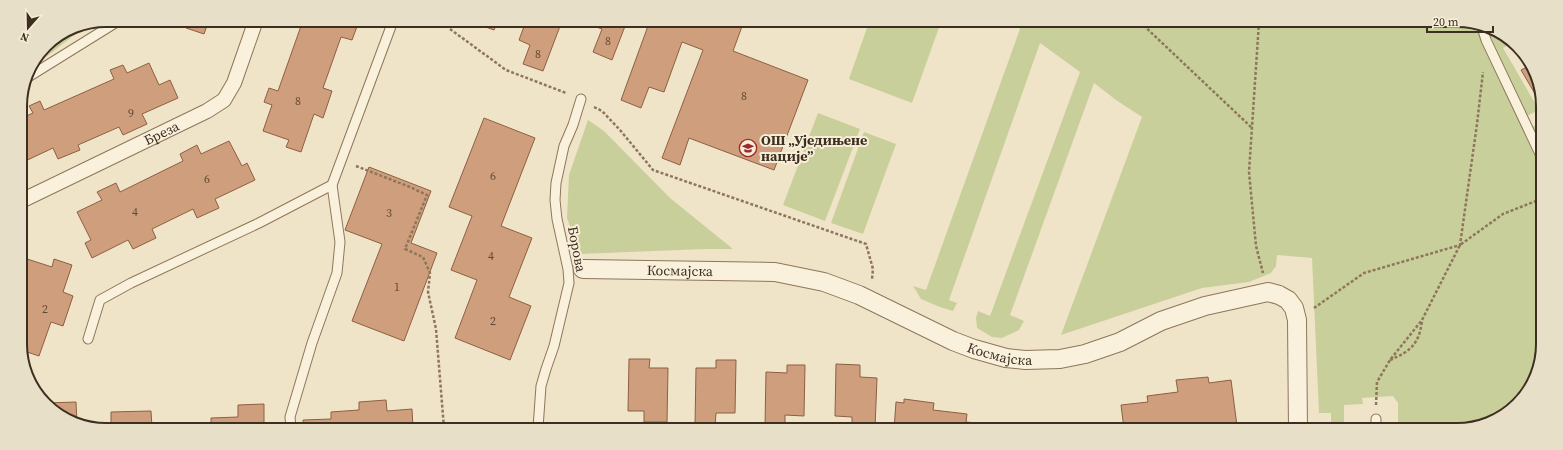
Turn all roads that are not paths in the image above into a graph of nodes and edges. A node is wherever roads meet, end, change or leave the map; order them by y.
1 (109, 27) edge
2 (254, 27) edge
3 (391, 27) edge
4 (1483, 32) edge
5 (34, 73) edge
6 (581, 99) road end
7 (1536, 145) edge
8 (332, 185) junction
9 (27, 198) edge
10 (583, 269) dead end
11 (88, 339) dead end
12 (1376, 419) road end
13 (291, 423) edge
14 (538, 423) edge
15 (1298, 423) edge
16 (1376, 423) edge

1 - 5 lane
2 - 9 street, Бреза
3 - 8 lane
4 - 7 lane
6 - 14 lane, Борова
8 - 11 lane
8 - 13 lane
10 - 15 street, Космајска
12 - 16 lane

